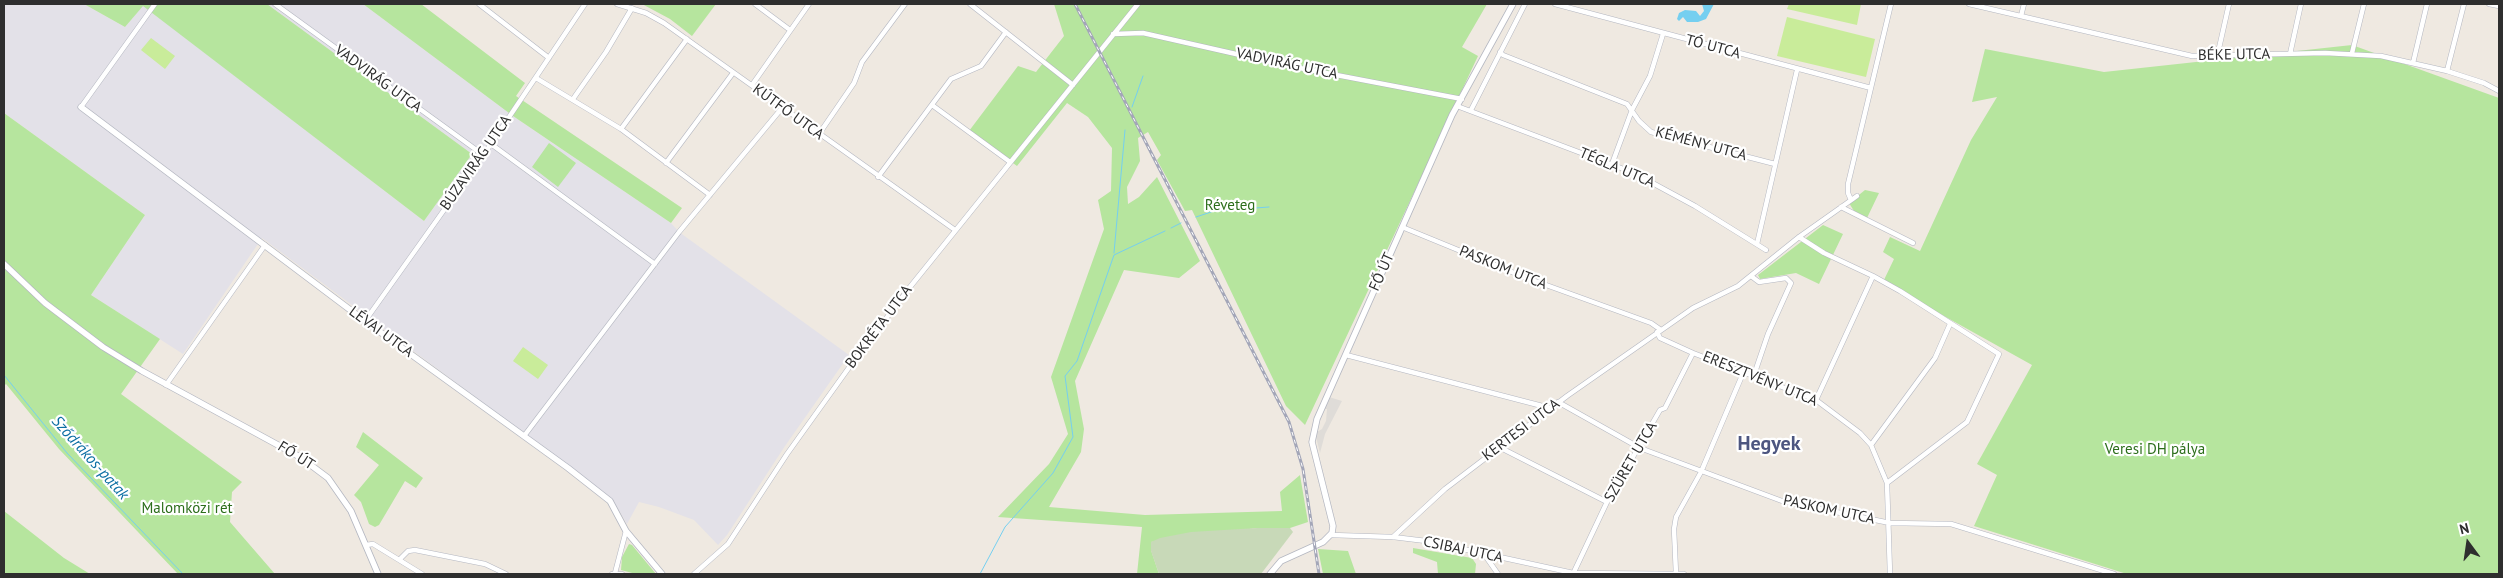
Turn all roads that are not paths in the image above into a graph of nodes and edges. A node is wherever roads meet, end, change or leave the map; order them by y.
1 (155, 4) edge
2 (275, 4) edge
3 (479, 4) edge
4 (585, 4) edge
5 (617, 4) edge
6 (755, 4) edge
7 (809, 4) edge
8 (905, 4) edge
9 (970, 4) edge
10 (979, 4) edge
11 (1138, 4) edge
12 (1513, 4) edge
13 (1525, 4) edge
14 (1555, 4) edge
15 (1891, 4) edge
16 (1969, 4) edge
17 (2024, 4) edge
18 (2230, 4) edge
19 (2301, 4) edge
20 (2364, 4) edge
21 (2427, 4) edge
22 (2464, 4) edge
23 (2489, 4) edge
24 (2499, 6) edge
25 (632, 8) junction
26 (976, 8) junction
27 (2021, 16) junction
28 (790, 30) junction
29 (1006, 32) junction
30 (1113, 34) junction
31 (1663, 34) junction
32 (687, 39) junction
33 (1500, 52) junction
34 (2352, 53) junction
35 (2290, 54) junction
36 (2217, 57) junction
37 (549, 58) junction
38 (2413, 63) junction
39 (1797, 70) junction
40 (2447, 72) junction
41 (733, 73) junction
42 (536, 78) junction
43 (752, 85) junction
44 (1073, 85) junction
45 (1871, 88) junction
46 (2499, 91) edge
47 (1462, 98) junction
48 (573, 99) junction
49 (932, 105) junction
50 (1457, 106) junction
51 (80, 107) joint
52 (782, 108) junction
53 (1471, 110) junction
54 (1632, 110) junction
55 (621, 129) junction
56 (818, 134) junction
57 (491, 144) junction
58 (482, 154) junction
59 (1010, 162) junction
60 (666, 163) junction
61 (1612, 164) junction
62 (1775, 164) junction
63 (878, 177) junction
64 (710, 195) junction
65 (1857, 196) dead end
66 (1851, 200) junction
67 (1842, 207) junction
68 (1402, 227) junction
69 (955, 230) junction
70 (1799, 237) junction
71 (1913, 242) dead end
72 (1757, 244) junction
73 (265, 245) junction
74 (1766, 250) dead end
75 (4, 264) edge
76 (655, 264) junction
77 (1751, 276) junction
78 (1874, 276) junction
79 (365, 321) junction
80 (1950, 324) junction
81 (1659, 331) junction
82 (1693, 352) junction
83 (1346, 355) junction
84 (1744, 371) junction
85 (1754, 375) junction
86 (166, 385) junction
87 (1816, 400) junction
88 (1558, 402) junction
89 (1550, 408) junction
90 (524, 436) junction
91 (1871, 445) junction
92 (1499, 447) junction
93 (1640, 448) junction
94 (1701, 472) junction
95 (1887, 483) junction
96 (1607, 502) junction
97 (1890, 523) junction
98 (626, 532) junction
99 (1331, 535) junction
100 (1393, 537) junction
101 (366, 545) junction
102 (1484, 554) junction
103 (400, 559) junction
104 (378, 574) edge
105 (422, 574) edge
106 (506, 574) edge
107 (614, 574) edge
108 (622, 574) edge
109 (662, 574) edge
110 (694, 574) edge
111 (1270, 574) edge
112 (1498, 574) edge
113 (1572, 574) edge
114 (1676, 574) edge
115 (1684, 574) edge
116 (1890, 574) edge
117 (2114, 574) edge

1 - 51 street
2 - 58 street, VADVIRÁG UTCA
3 - 37 street
4 - 37 street, BÚZAVIRÁG UTCA
5 - 25 street, KÚTFŐ UTCA
6 - 28 street
7 - 28 street
8 - 56 street
9 - 26 street
10 - 26 street
11 - 30 street, BOKRÉTA UTCA
12 - 47 main road, FŐ ÚT
13 - 33 street
14 - 31 street, TÓ UTCA
15 - 45 street
16 - 27 street, BÉKE UTCA
17 - 27 street
18 - 36 street
19 - 35 street
20 - 34 street
21 - 38 street
22 - 40 street
23 - 24 street
25 - 32 street, KÚTFŐ UTCA
25 - 48 street
26 - 29 street
27 - 36 street, BÉKE UTCA
28 - 43 street
29 - 44 street
29 - 49 street
30 - 44 street, BOKRÉTA UTCA
30 - 47 street, VADVIRÁG UTCA
31 - 39 street, TÓ UTCA
31 - 54 street
32 - 41 street, KÚTFŐ UTCA
32 - 55 street
33 - 53 street
33 - 54 street, KÉMÉNY UTCA
34 - 35 street, BÉKE UTCA
34 - 38 street, BÉKE UTCA
35 - 36 street, BÉKE UTCA
37 - 42 street, BÚZAVIRÁG UTCA
38 - 40 street, BÉKE UTCA
39 - 45 street, TÓ UTCA
39 - 62 street
40 - 46 street, BÉKE UTCA
41 - 43 street, KÚTFŐ UTCA
41 - 60 street
42 - 48 street
42 - 57 street, BÚZAVIRÁG UTCA
43 - 52 street, KÚTFŐ UTCA
44 - 59 street, BOKRÉTA UTCA
45 - 66 street
47 - 50 main road, FŐ ÚT
48 - 55 street
49 - 59 street
49 - 63 street
50 - 53 street, TÉGLA UTCA
50 - 68 main road, FŐ ÚT
51 - 73 main road, LÉVAI UTCA
52 - 56 street, KÚTFŐ UTCA
52 - 64 street
53 - 61 street, TÉGLA UTCA
54 - 61 street
54 - 62 street, KÉMÉNY UTCA
55 - 60 street
56 - 63 street, KÚTFŐ UTCA
57 - 58 street, BÚZAVIRÁG UTCA
57 - 76 street
58 - 79 street, BÚZAVIRÁG UTCA
59 - 69 street, BOKRÉTA UTCA
60 - 64 street
61 - 72 street, TÉGLA UTCA
62 - 72 street
63 - 69 street, KÚTFŐ UTCA
64 - 76 street
65 - 66 street, KERTESI UTCA
66 - 67 street, KERTESI UTCA
67 - 70 street, KERTESI UTCA
67 - 71 street
68 - 81 street, PASKOM UTCA
68 - 83 main road, FŐ ÚT
69 - 110 street, BOKRÉTA UTCA
70 - 77 street, KERTESI UTCA
70 - 78 street
72 - 74 street, TÉGLA UTCA
73 - 79 main road, LÉVAI UTCA
73 - 86 street
75 - 86 main road, FŐ ÚT
76 - 90 street
77 - 81 street, KERTESI UTCA
77 - 85 street
78 - 80 street
78 - 87 street
79 - 90 main road, LÉVAI UTCA
80 - 91 street
80 - 95 street
81 - 82 street, ERESZTVÉNY UTCA
81 - 88 street, KERTESI UTCA
82 - 84 street, ERESZTVÉNY UTCA
82 - 93 street, SZÜRET UTCA
83 - 89 street
83 - 99 main road, FŐ ÚT
84 - 85 street, ERESZTVÉNY UTCA
84 - 94 street
85 - 87 street, ERESZTVÉNY UTCA
86 - 101 main road, FŐ ÚT
87 - 91 street, ERESZTVÉNY UTCA
88 - 89 street, KERTESI UTCA
88 - 93 street, PASKOM UTCA
89 - 92 street, KERTESI UTCA
90 - 98 main road, LÉVAI UTCA
91 - 95 street, ERESZTVÉNY UTCA
92 - 96 street
92 - 100 street, KERTESI UTCA
93 - 94 street, PASKOM UTCA
93 - 96 street, SZÜRET UTCA
94 - 97 street, PASKOM UTCA
94 - 114 street
95 - 97 street, ERESZTVÉNY UTCA
96 - 113 street, SZÜRET UTCA
97 - 116 street, ERESZTVÉNY UTCA
97 - 117 street, PASKOM UTCA
98 - 107 street
98 - 109 main road, LÉVAI UTCA
99 - 100 street, CSIBAJ UTCA
99 - 111 main road
100 - 102 street, CSIBAJ UTCA
101 - 103 street
101 - 104 main road, FŐ ÚT
102 - 112 street
102 - 113 street, CSIBAJ UTCA
103 - 105 street
103 - 106 street
107 - 108 street
113 - 114 street, CSIBAJ UTCA
114 - 115 street, CSIBAJ UTCA

